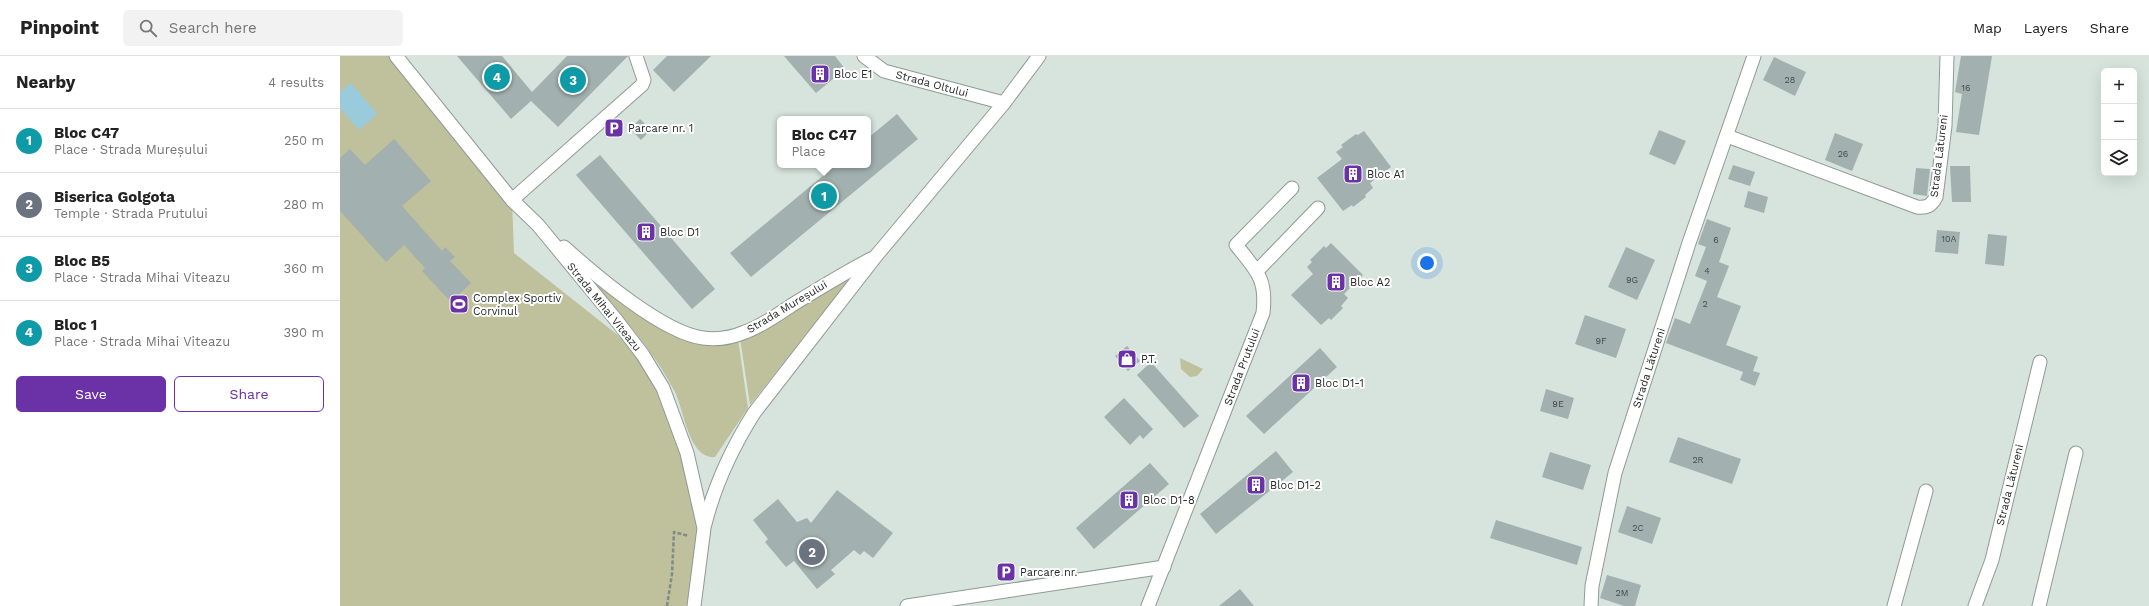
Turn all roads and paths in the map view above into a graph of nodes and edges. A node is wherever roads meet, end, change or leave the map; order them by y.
1 (396, 56) edge
2 (636, 56) edge
3 (864, 56) edge
4 (1039, 56) edge
5 (1754, 56) edge
6 (1947, 56) edge
7 (1004, 103) junction
8 (1727, 136) junction
9 (1292, 188) dead end
10 (512, 200) junction
11 (1318, 208) dead end
12 (538, 225) junction
13 (876, 256) junction
14 (1257, 271) junction
15 (2040, 362) dead end
16 (2076, 454) dead end
17 (1926, 491) dead end
18 (703, 534) junction
19 (1164, 567) junction
20 (667, 606) edge
21 (694, 606) edge
22 (907, 606) edge
23 (1148, 606) edge
24 (1591, 606) edge
25 (1894, 606) edge
26 (1975, 606) edge
27 (2039, 606) edge

1 - 10 street, Strada Mihai Viteazu
2 - 10 street
3 - 7 street, Strada Oltului
4 - 7 street, Strada Mureșului
5 - 8 street, Strada Lătureni
6 - 8 street, Strada Lătureni
7 - 13 street, Strada Mureșului
8 - 24 street, Strada Lătureni
9 - 14 street, Strada Prutului
10 - 12 street, Strada Mihai Viteazu
11 - 14 street
12 - 13 street, Strada Mureșului
12 - 18 street, Strada Mihai Viteazu
13 - 18 street, Strada Mureșului
14 - 19 street, Strada Prutului
15 - 26 street, Strada Lătureni
16 - 27 street
17 - 25 street
18 - 20 path
18 - 21 street, Strada Mihai Viteazu
19 - 22 street
19 - 23 street, Strada Prutului

